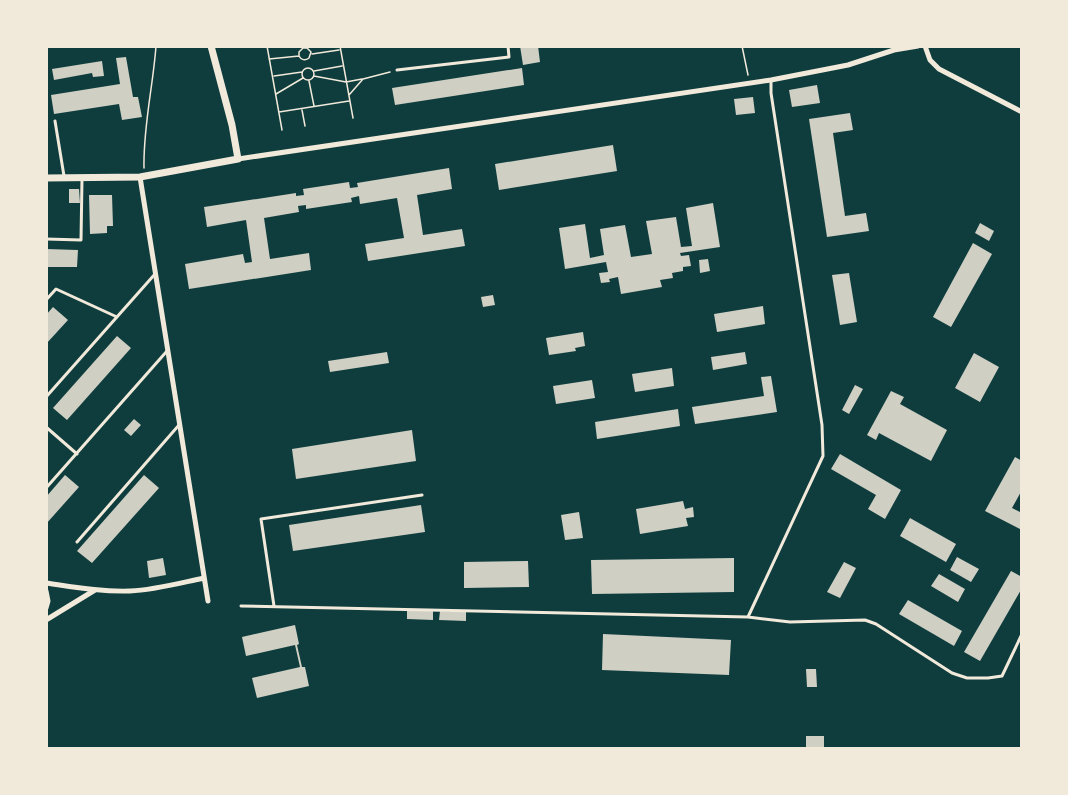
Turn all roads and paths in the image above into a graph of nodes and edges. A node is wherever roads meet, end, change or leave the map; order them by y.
1 (156, 46) edge
2 (211, 46) edge
3 (267, 46) edge
4 (296, 46) edge
5 (312, 46) edge
6 (508, 46) edge
7 (741, 46) edge
8 (918, 46) edge
9 (925, 46) edge
10 (305, 47) edge
11 (340, 48) edge
12 (300, 50) junction
13 (310, 51) junction
14 (311, 54) junction
15 (299, 56) junction
16 (269, 59) junction
17 (343, 66) junction
18 (397, 70) joint
19 (314, 71) junction
20 (302, 72) junction
21 (272, 76) junction
22 (314, 76) junction
23 (304, 78) junction
24 (363, 79) junction
25 (309, 80) junction
26 (771, 80) junction
27 (346, 82) junction
28 (750, 83) junction
29 (275, 94) junction
30 (349, 96) junction
31 (350, 101) junction
32 (314, 107) junction
33 (301, 109) junction
34 (279, 112) junction
35 (1022, 112) edge
36 (353, 118) dead end
37 (55, 122) dead end
38 (304, 126) dead end
39 (282, 130) dead end
40 (238, 159) junction
41 (82, 177) junction
42 (142, 177) junction
43 (46, 178) edge
44 (64, 178) junction
45 (46, 239) edge
46 (155, 274) junction
47 (46, 300) edge
48 (117, 317) junction
49 (167, 351) junction
50 (46, 397) edge
51 (179, 425) junction
52 (46, 427) edge
53 (77, 454) junction
54 (46, 488) edge
55 (422, 495) dead end
56 (77, 542) dead end
57 (204, 578) junction
58 (46, 583) edge
59 (95, 590) junction
60 (46, 591) edge
61 (208, 601) dead end
62 (241, 606) dead end
63 (274, 606) junction
64 (46, 608) edge
65 (748, 617) junction
66 (46, 620) edge
67 (1022, 634) edge

1 - 42 path
2 - 40 street
3 - 16 path
4 - 12 path
5 - 13 path
6 - 18 lane
7 - 28 path
8 - 26 street
9 - 35 street
10 - 12 path
10 - 13 path
11 - 14 path
11 - 17 path
12 - 15 path
13 - 14 path
14 - 15 path
15 - 16 path
16 - 21 path
17 - 19 path
17 - 27 path
18 - 24 path
19 - 20 path
19 - 22 path
20 - 21 path
20 - 23 path
21 - 29 path
22 - 25 path
22 - 27 path
23 - 25 path
23 - 29 path
24 - 27 path
24 - 30 path
25 - 32 path
26 - 28 street
26 - 65 lane
27 - 30 path
28 - 40 street
29 - 34 path
30 - 31 path
31 - 32 path
31 - 36 path
32 - 33 path
33 - 34 path
33 - 38 path
34 - 39 path
37 - 44 lane
40 - 42 street
41 - 42 street
41 - 44 street
41 - 45 lane
42 - 46 street
43 - 44 street
46 - 48 lane
46 - 49 street
47 - 48 lane
48 - 50 lane
49 - 51 street
49 - 53 lane
51 - 56 lane
51 - 57 street
52 - 53 lane
53 - 54 lane
55 - 63 lane
57 - 59 street
57 - 61 street
58 - 59 street
59 - 66 street
60 - 64 street
62 - 63 lane
63 - 65 lane
65 - 67 lane

